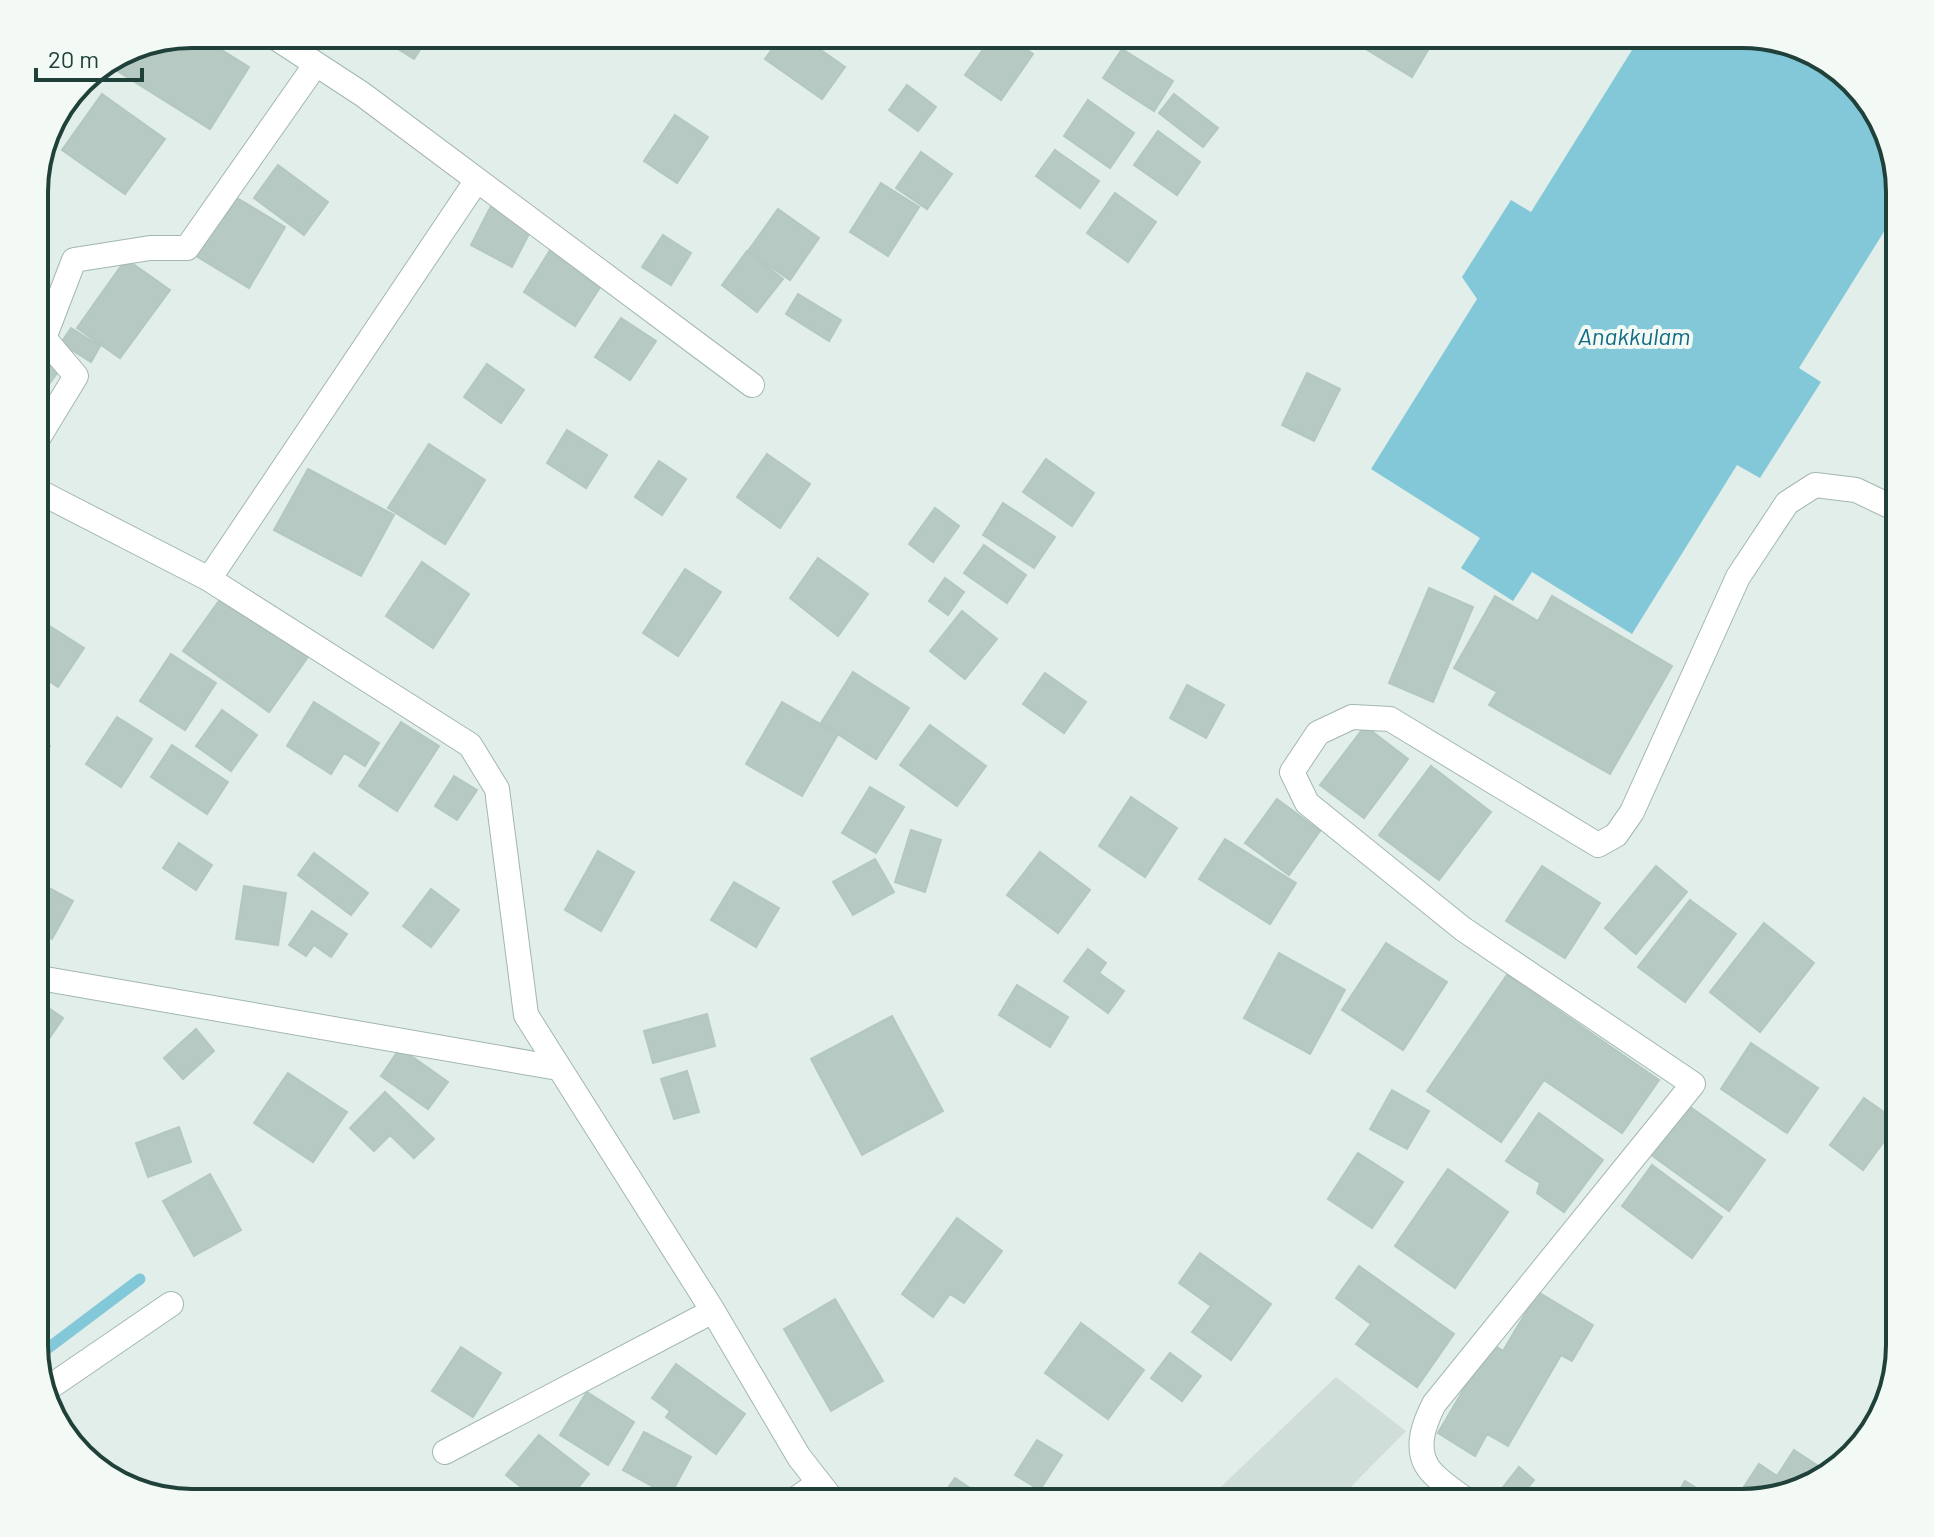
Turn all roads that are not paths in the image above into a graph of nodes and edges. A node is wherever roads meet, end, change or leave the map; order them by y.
1 (291, 48) edge
2 (316, 64) junction
3 (477, 180) junction
4 (48, 328) edge
5 (48, 343) edge
6 (752, 385) dead end
7 (48, 422) edge
8 (48, 496) edge
9 (1886, 504) edge
10 (209, 579) junction
11 (48, 979) edge
12 (558, 1068) junction
13 (171, 1304) dead end
14 (713, 1311) junction
15 (54, 1384) edge
16 (445, 1452) dead end
17 (819, 1483) junction
18 (810, 1489) edge
19 (824, 1489) edge
20 (1451, 1489) edge

1 - 2 street
2 - 3 street
2 - 4 street
3 - 6 street
3 - 10 street
5 - 7 street
8 - 10 street
9 - 20 street
10 - 12 street
11 - 12 street
12 - 14 street
13 - 15 street
14 - 16 street
14 - 17 street
17 - 18 street
17 - 19 street

